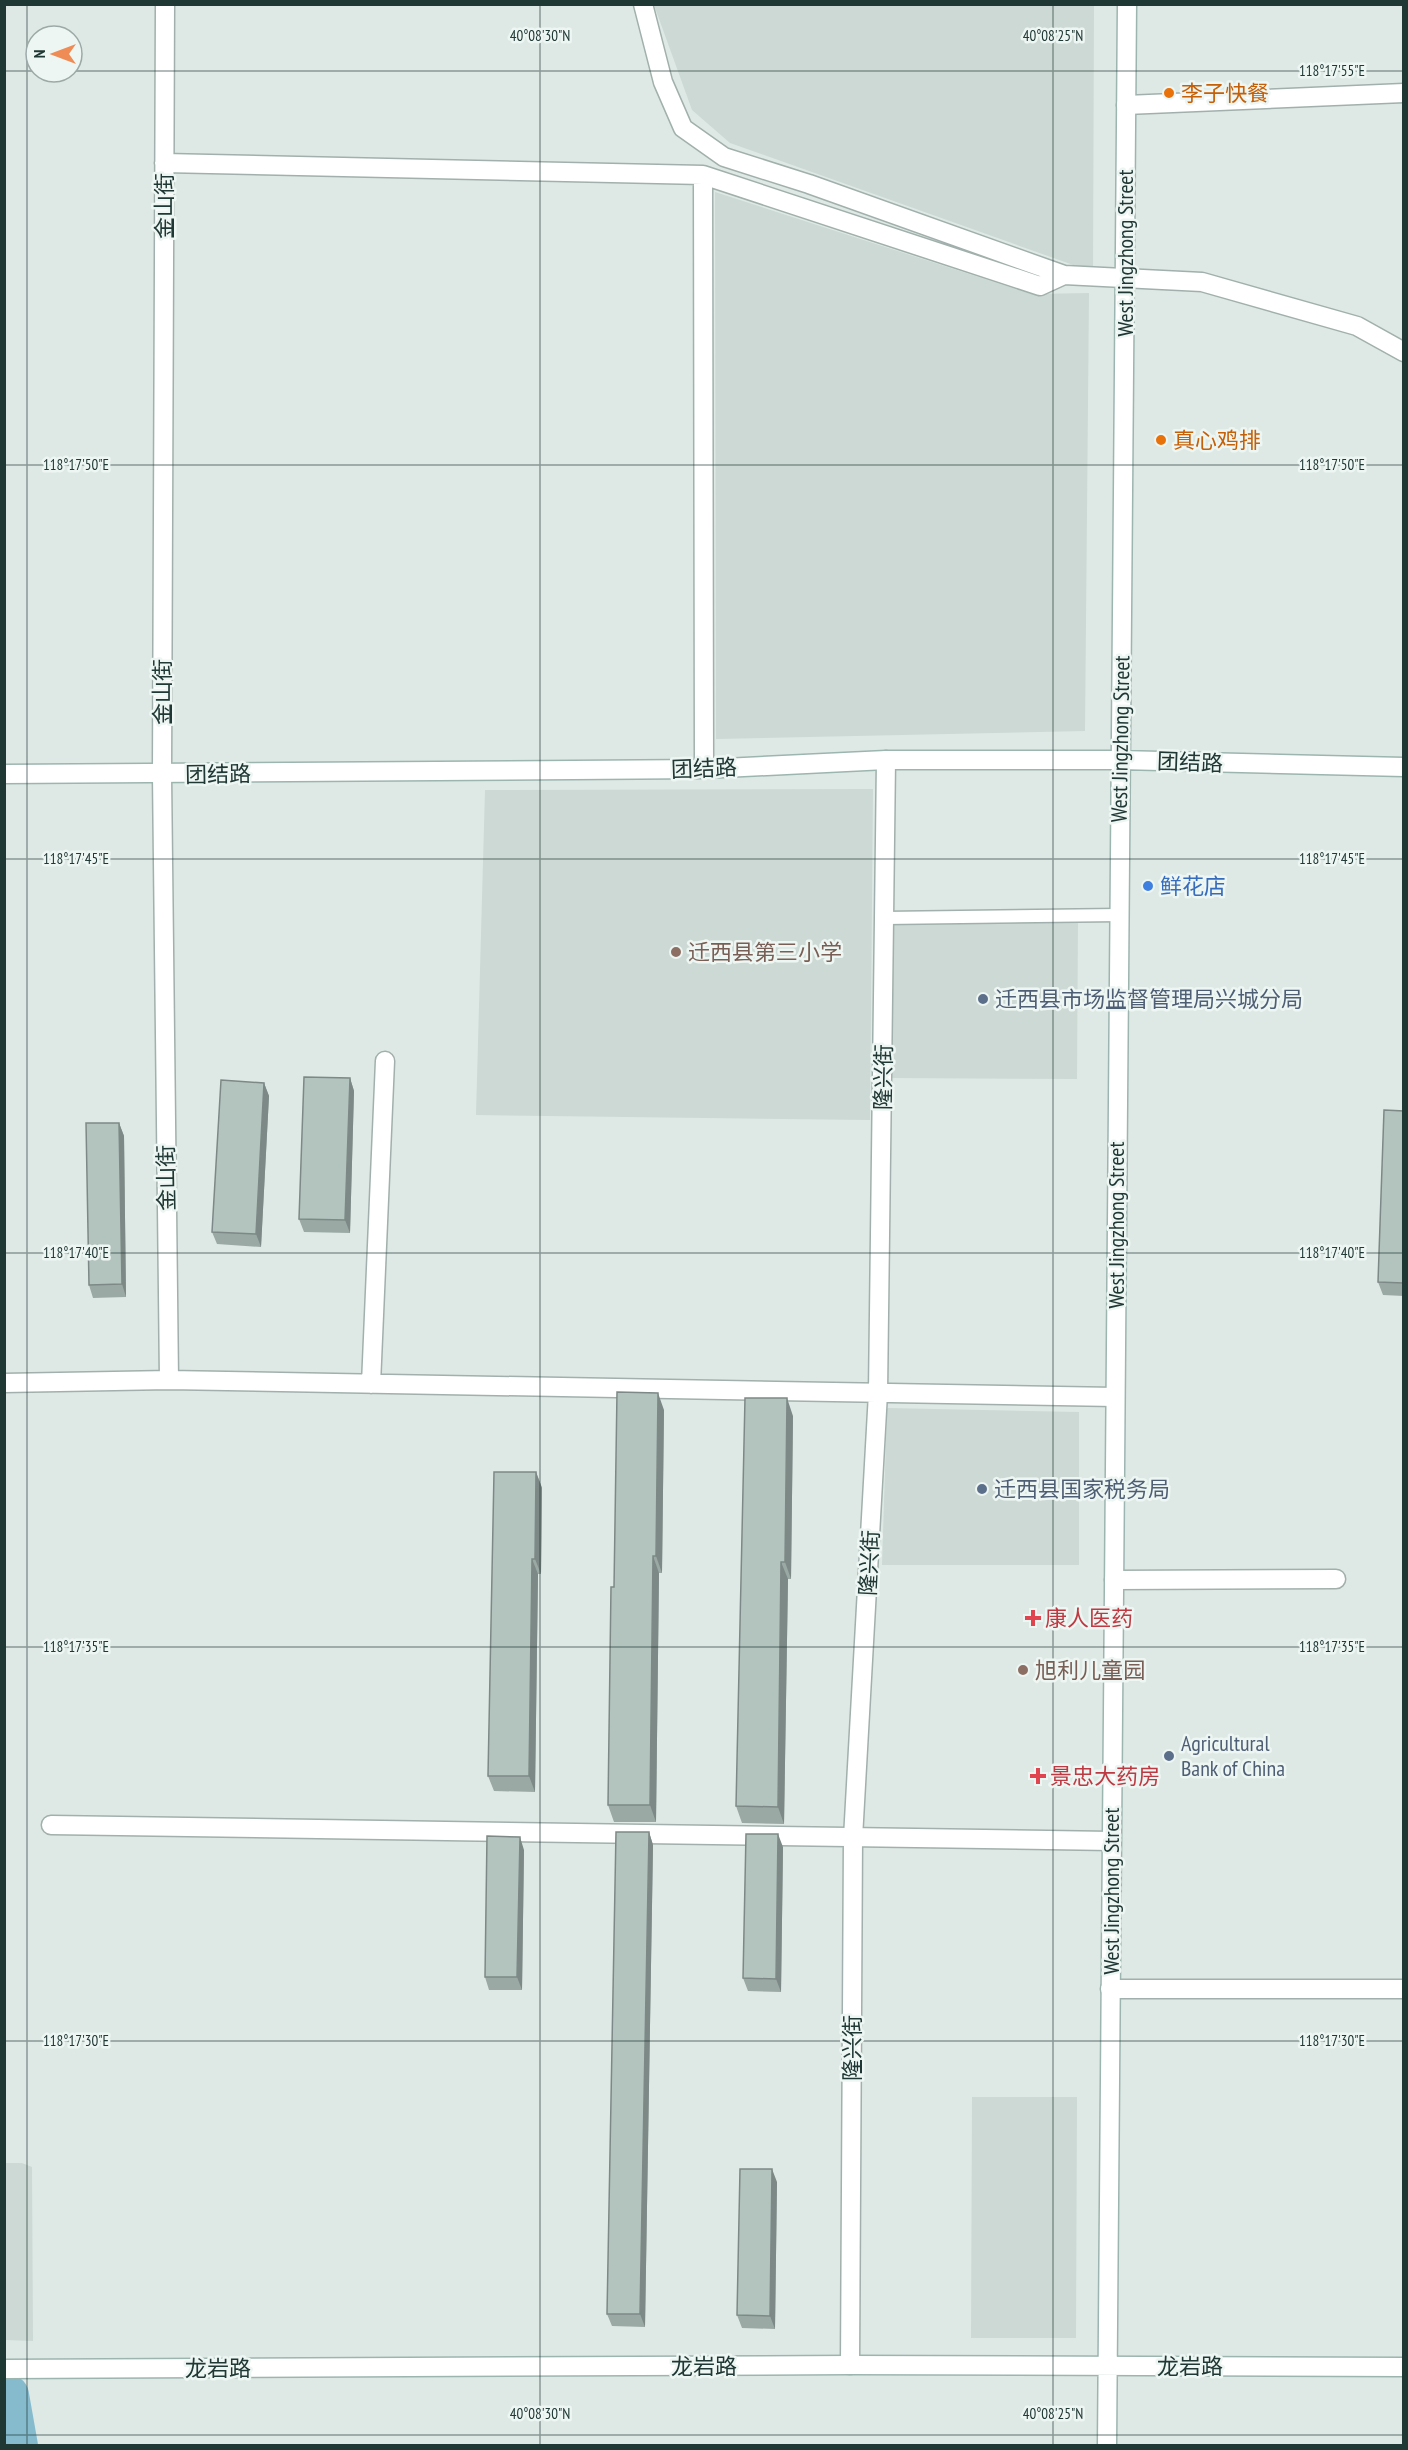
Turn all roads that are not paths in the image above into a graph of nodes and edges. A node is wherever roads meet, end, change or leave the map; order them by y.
1 (165, 4) edge
2 (643, 4) edge
3 (1127, 4) edge
4 (1404, 93) edge
5 (1126, 105) junction
6 (164, 163) junction
7 (703, 176) junction
8 (1064, 275) junction
9 (1124, 278) junction
10 (1404, 352) edge
11 (886, 760) junction
12 (1120, 760) junction
13 (1404, 767) edge
14 (704, 769) junction
15 (4, 774) edge
16 (162, 775) junction
17 (1119, 915) junction
18 (885, 918) junction
19 (385, 1061) dead end
20 (169, 1380) junction
21 (4, 1383) edge
22 (371, 1384) junction
23 (878, 1393) junction
24 (1115, 1397) junction
25 (1336, 1579) dead end
26 (1114, 1580) junction
27 (51, 1826) dead end
28 (853, 1838) junction
29 (1111, 1841) junction
30 (1110, 1989) junction
31 (1404, 1989) edge
32 (850, 2365) junction
33 (1107, 2366) junction
34 (1404, 2367) edge
35 (4, 2369) edge
36 (1107, 2445) edge

1 - 6 street, 金山街
2 - 8 street
3 - 5 street, West Jingzhong Street
4 - 5 street
5 - 9 street, West Jingzhong Street
6 - 7 street
6 - 16 street, 金山街
7 - 8 street
7 - 14 street
8 - 9 street
9 - 10 street
9 - 12 street, West Jingzhong Street
11 - 12 street, 团结路
11 - 14 street, 团结路
11 - 18 street, 隆兴街
12 - 13 street, 团结路
12 - 17 street, West Jingzhong Street
14 - 16 street, 团结路
15 - 16 street, 团结路
16 - 20 street, 金山街
17 - 18 lane
17 - 24 street, West Jingzhong Street
18 - 23 street, 隆兴街
19 - 22 street
20 - 21 street
20 - 22 street
22 - 23 street
23 - 24 street
23 - 28 street, 隆兴街
24 - 26 street, West Jingzhong Street
25 - 26 street
26 - 29 street, West Jingzhong Street
27 - 28 street
28 - 29 street
28 - 32 street, 隆兴街
29 - 30 street, West Jingzhong Street
30 - 31 street
30 - 33 street, West Jingzhong Street
32 - 33 street, 龙岩路
32 - 35 street, 龙岩路
33 - 34 street, 龙岩路
33 - 36 street, West Jingzhong Street

